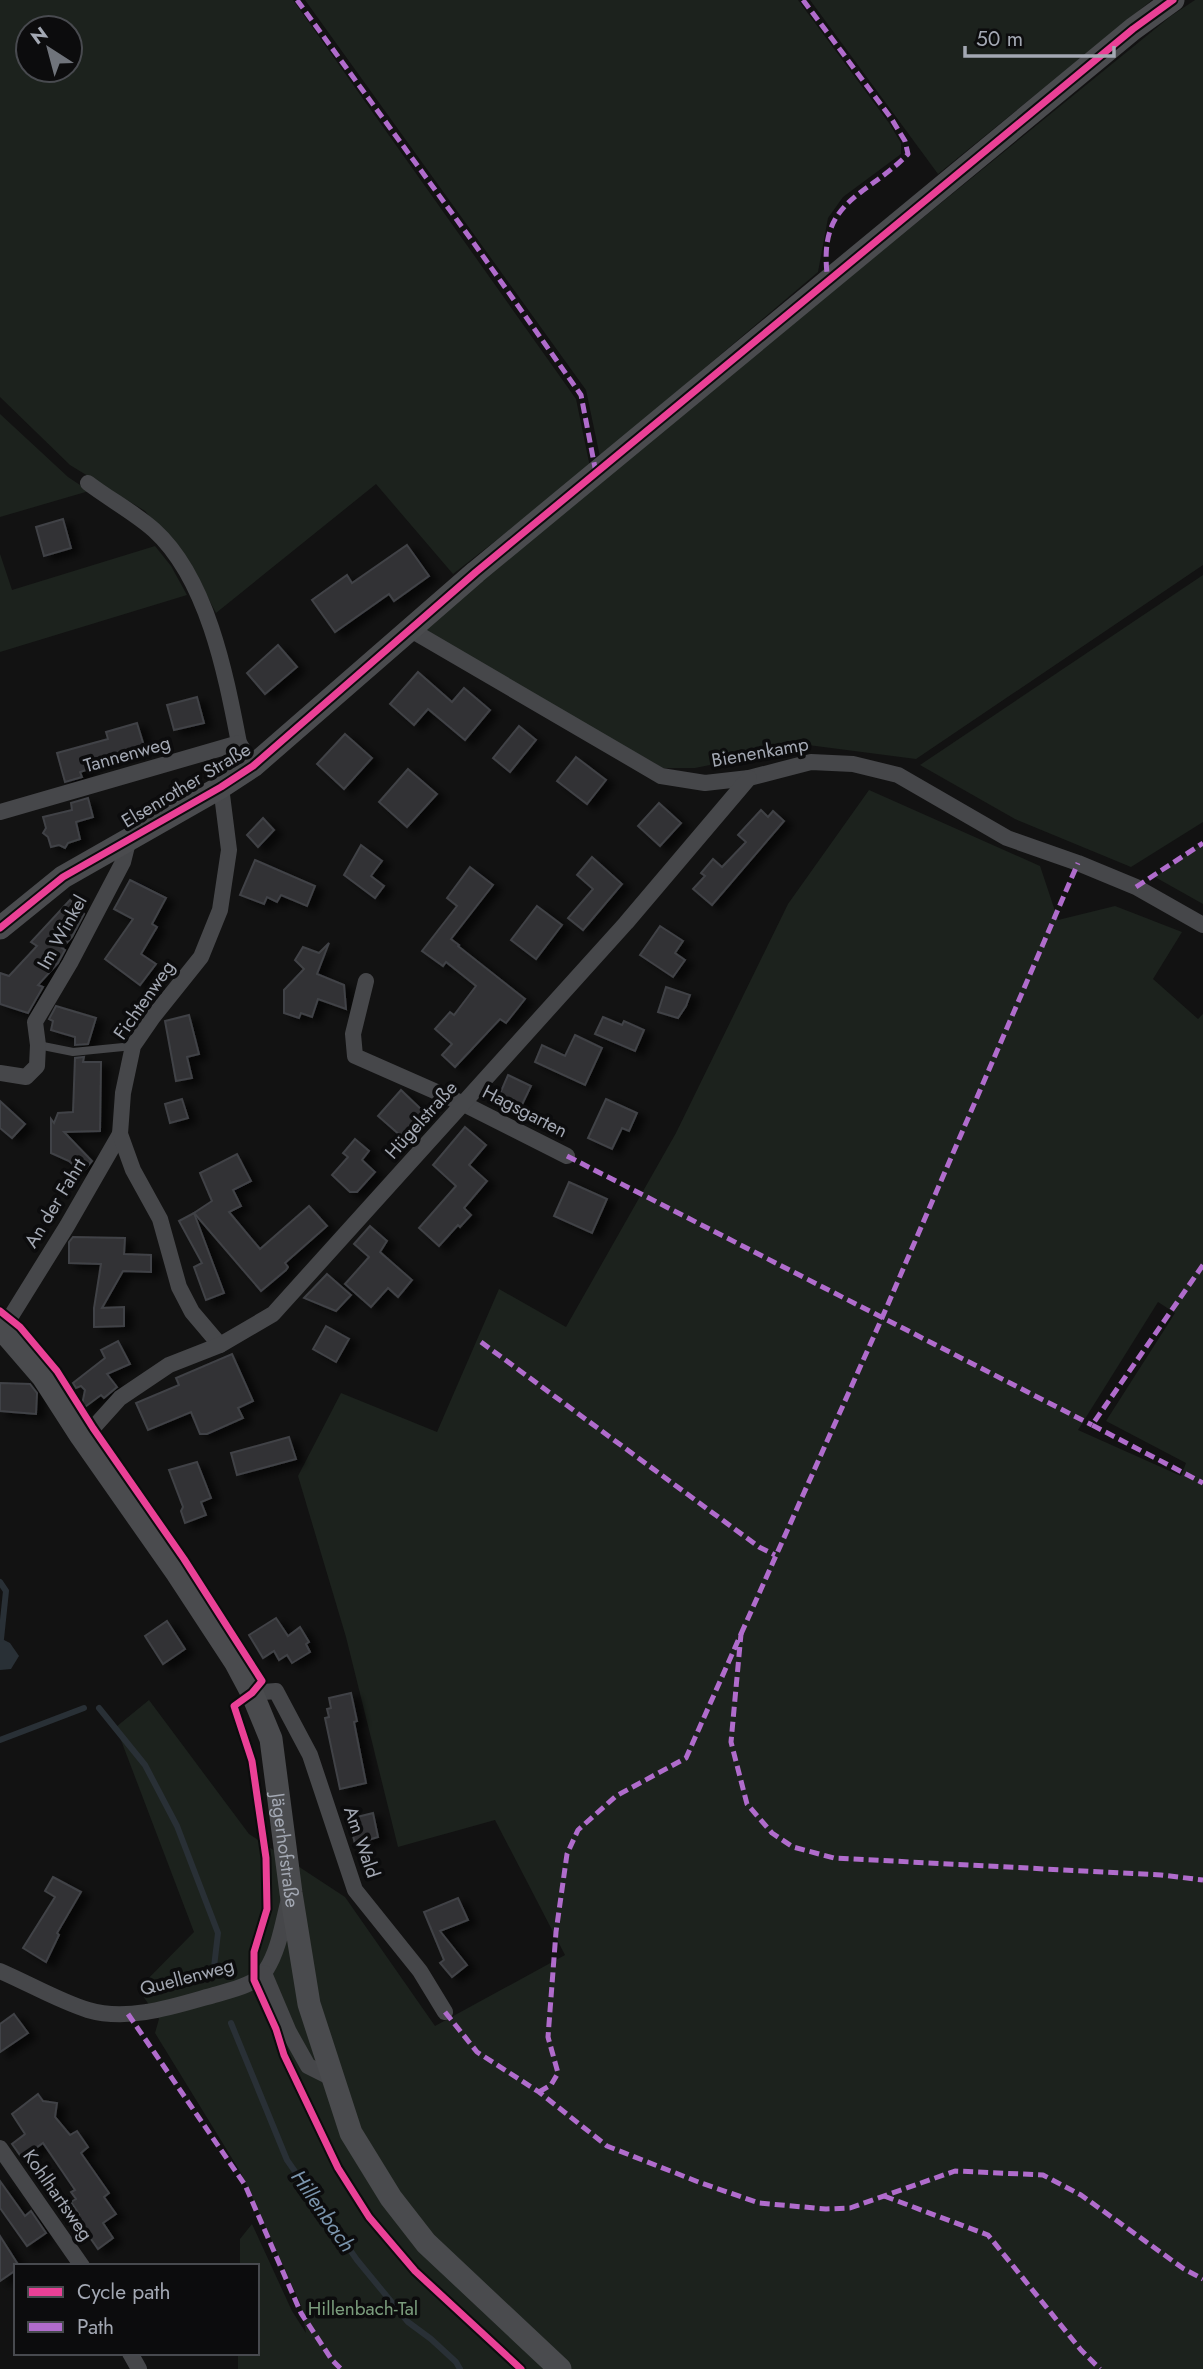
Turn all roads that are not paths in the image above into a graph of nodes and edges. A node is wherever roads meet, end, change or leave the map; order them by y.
1 (1173, 0) edge
2 (88, 484) dead end
3 (411, 630) junction
4 (239, 743) junction
5 (253, 766) junction
6 (749, 778) junction
7 (221, 787) junction
8 (0, 812) edge
9 (129, 838) junction
10 (1203, 925) edge
11 (0, 928) edge
12 (366, 981) dead end
13 (38, 1045) junction
14 (133, 1046) junction
15 (0, 1073) edge
16 (464, 1104) junction
17 (120, 1134) junction
18 (567, 1156) dead end
19 (1, 1328) edge
20 (220, 1345) junction
21 (81, 1436) junction
22 (252, 1693) junction
23 (290, 1893) junction
24 (0, 1971) edge
25 (264, 1973) junction
26 (445, 2012) dead end
27 (334, 2080) junction
28 (0, 2148) edge
29 (81, 2264) edge
30 (560, 2369) edge

1 - 3 street, Elsenrother Straße
2 - 4 street
3 - 5 street, Elsenrother Straße
3 - 6 street, Bienenkamp
4 - 5 street
4 - 8 street, Tannenweg
5 - 7 street, Elsenrother Straße
6 - 10 street, Bienenkamp
6 - 16 street, Hügelstraße
7 - 9 street, Elsenrother Straße
7 - 14 street, Fichtenweg
9 - 11 street, Elsenrother Straße
9 - 13 street, Im Winkel
12 - 16 street, Hagsgarten
13 - 14 lane
13 - 15 street, Im Winkel
14 - 17 street, Fichtenweg
16 - 18 street, Hagsgarten
16 - 20 street, Hügelstraße
17 - 19 street, An der Fahrt
17 - 20 street, Fichtenweg
19 - 21 street, Jägerhofstraße
20 - 21 street, Hügelstraße
21 - 22 street, Jägerhofstraße
22 - 23 street, Jägerhofstraße
22 - 26 street, Am Wald
23 - 25 street, Quellenweg
23 - 27 street, Jägerhofstraße
24 - 25 street, Quellenweg
25 - 27 street, Quellenweg
27 - 30 street, Jägerhofstraße
28 - 29 street, Kohlhartsweg

